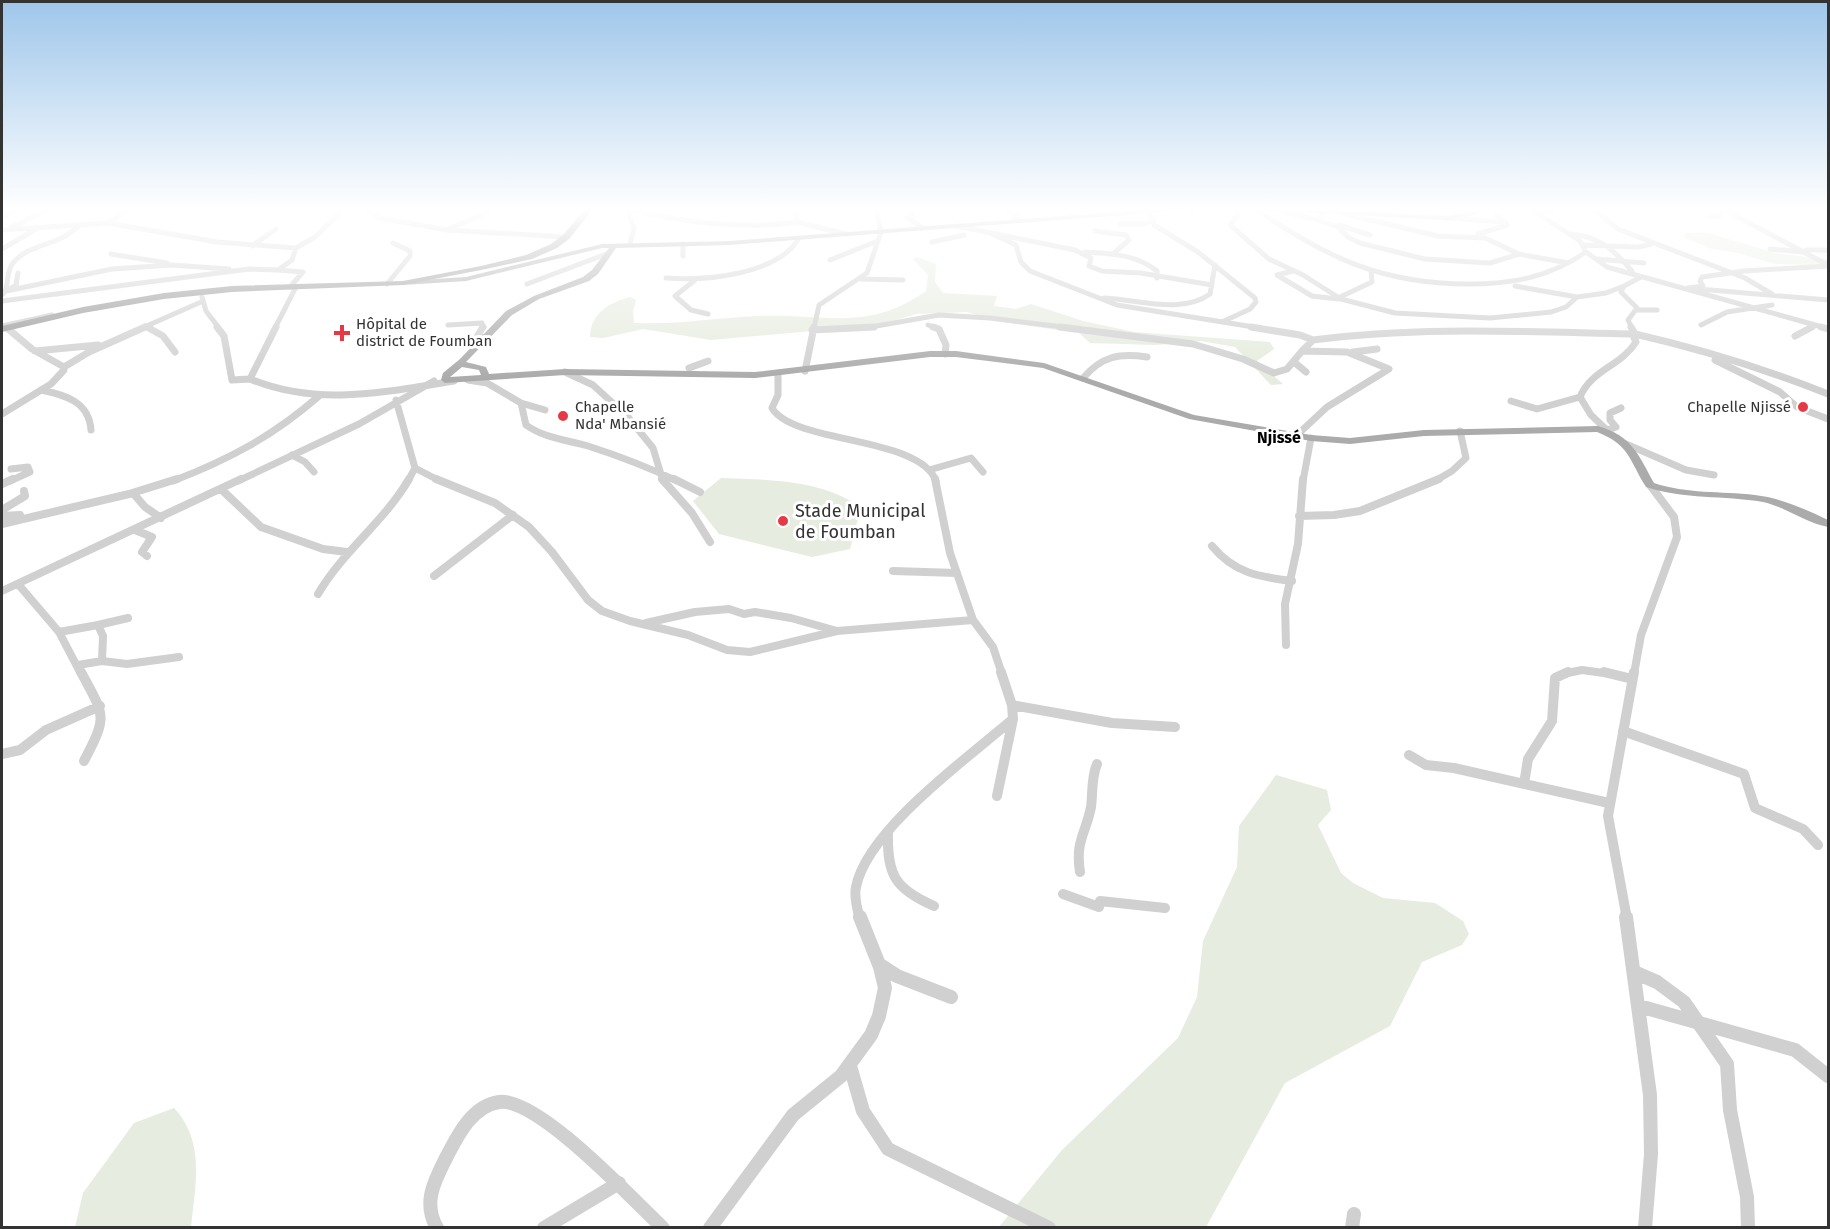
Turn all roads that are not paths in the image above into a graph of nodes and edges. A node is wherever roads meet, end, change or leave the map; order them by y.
1 (11, 265) edge
2 (285, 265) edge
3 (404, 265) edge
4 (498, 265) edge
5 (517, 265) edge
6 (575, 265) edge
7 (596, 265) edge
8 (757, 265) edge
9 (870, 265) edge
10 (1024, 265) edge
11 (1090, 265) edge
12 (1151, 265) edge
13 (1215, 265) joint
14 (1282, 265) edge
15 (1360, 265) edge
16 (1563, 265) edge
17 (1604, 265) edge
18 (1627, 265) edge
19 (1713, 265) edge
20 (171, 266) joint
21 (1828, 266) edge
22 (249, 269) junction
23 (278, 270) junction
24 (1371, 270) junction
25 (1293, 271) junction
26 (18, 273) dead end
27 (1733, 273) junction
28 (1631, 274) junction
29 (1641, 277) junction
30 (450, 278) junction
31 (666, 278) dead end
32 (1157, 278) junction
33 (861, 279) junction
34 (695, 280) junction
35 (903, 280) dead end
36 (387, 284) junction
37 (527, 284) dead end
38 (1503, 284) junction
39 (1212, 285) junction
40 (1624, 286) junction
41 (293, 287) junction
42 (1681, 288) junction
43 (202, 291) junction
44 (4, 293) edge
45 (1772, 294) junction
46 (1577, 297) junction
47 (1101, 298) junction
48 (1340, 298) junction
49 (1828, 300) edge
50 (2, 301) edge
51 (201, 302) junction
52 (1772, 305) dead end
53 (1750, 307) junction
54 (1637, 310) junction
55 (1657, 310) dead end
56 (708, 314) dead end
57 (1222, 322) junction
58 (928, 325) dead end
59 (1701, 325) dead end
60 (448, 326) dead end
61 (1814, 326) junction
62 (145, 327) junction
63 (3, 328) edge
64 (1828, 329) edge
65 (812, 330) junction
66 (1634, 334) junction
67 (1795, 336) dead end
68 (483, 338) junction
69 (1313, 340) junction
70 (1673, 343) junction
71 (102, 345) junction
72 (1377, 349) dead end
73 (35, 351) junction
74 (1302, 351) junction
75 (175, 352) dead end
76 (1347, 352) junction
77 (945, 354) junction
78 (469, 357) junction
79 (1147, 357) dead end
80 (708, 361) dead end
81 (1293, 362) junction
82 (461, 364) junction
83 (64, 367) junction
84 (689, 368) dead end
85 (805, 371) junction
86 (565, 372) junction
87 (1306, 372) dead end
88 (483, 374) junction
89 (778, 374) junction
90 (446, 375) junction
91 (1083, 378) junction
92 (250, 379) junction
93 (454, 381) junction
94 (432, 383) junction
95 (41, 390) junction
96 (395, 390) junction
97 (1828, 394) edge
98 (319, 396) junction
99 (1580, 397) junction
100 (1511, 401) dead end
101 (521, 403) junction
102 (396, 404) junction
103 (1621, 408) dead end
104 (544, 410) dead end
105 (2, 414) edge
106 (1828, 419) edge
107 (91, 430) dead end
108 (1460, 431) junction
109 (1609, 431) junction
110 (1296, 435) junction
111 (1311, 438) junction
112 (1626, 444) junction
113 (292, 455) junction
114 (11, 468) dead end
115 (415, 468) junction
116 (929, 470) junction
117 (314, 472) dead end
118 (660, 472) junction
119 (983, 472) dead end
120 (1714, 475) dead end
121 (2, 484) edge
122 (1650, 485) junction
123 (220, 489) junction
124 (24, 491) dead end
125 (700, 492) dead end
126 (133, 493) junction
127 (2, 510) edge
128 (47, 513) junction
129 (513, 515) junction
130 (2, 516) edge
131 (1299, 516) junction
132 (161, 518) junction
133 (2, 524) edge
134 (1828, 524) edge
135 (135, 530) junction
136 (710, 542) dead end
137 (1212, 546) dead end
138 (347, 552) junction
139 (147, 556) dead end
140 (893, 572) dead end
141 (957, 573) junction
142 (434, 576) dead end
143 (1292, 581) junction
144 (18, 584) junction
145 (2, 591) edge
146 (318, 594) dead end
147 (128, 618) dead end
148 (973, 621) junction
149 (646, 623) junction
150 (98, 625) junction
151 (837, 631) junction
152 (59, 632) junction
153 (1286, 645) dead end
154 (179, 657) dead end
155 (102, 661) junction
156 (78, 665) junction
157 (1632, 679) junction
158 (1012, 705) junction
159 (100, 706) junction
160 (1013, 719) junction
161 (1175, 727) dead end
162 (1623, 731) junction
163 (2, 754) edge
164 (1409, 755) dead end
165 (84, 761) dead end
166 (1096, 764) dead end
167 (1524, 784) junction
168 (997, 796) dead end
169 (1609, 803) junction
170 (888, 830) junction
171 (1818, 844) dead end
172 (1080, 872) dead end
173 (1063, 894) dead end
174 (934, 906) dead end
175 (1165, 908) dead end
176 (880, 965) junction
177 (1634, 972) junction
178 (951, 997) dead end
179 (1639, 1006) junction
180 (1701, 1025) junction
181 (850, 1066) junction
182 (1827, 1072) edge
183 (619, 1184) junction
184 (436, 1227) edge
185 (544, 1227) edge
186 (663, 1227) edge
187 (710, 1227) edge
188 (1049, 1227) edge
189 (1644, 1227) edge
190 (1748, 1227) edge

1 - 44 street
2 - 23 street
3 - 36 street
4 - 30 highway
5 - 30 main road
6 - 37 street
7 - 68 main road
8 - 34 street
9 - 33 street
10 - 47 street
11 - 32 street
12 - 32 street
13 - 39 street
13 - 57 street
14 - 25 street
15 - 24 street
16 - 38 street
17 - 28 street
18 - 28 street
19 - 27 street
20 - 22 street
20 - 44 street
21 - 27 street
22 - 23 street
22 - 50 street
23 - 41 street
24 - 38 street
24 - 48 street
25 - 48 street
25 - 48 street
26 - 44 street
27 - 42 street
27 - 45 street
28 - 29 street
29 - 40 street
29 - 42 street
30 - 36 highway
31 - 34 street
32 - 39 street
33 - 35 street
33 - 65 street
34 - 56 street
36 - 41 highway
38 - 46 street
39 - 47 street
40 - 46 street
40 - 54 street
41 - 43 highway
41 - 92 street
42 - 45 street
42 - 53 street
43 - 51 street
43 - 63 highway
45 - 49 street
46 - 48 street
47 - 57 street
51 - 62 street
51 - 92 street
52 - 53 street
53 - 59 street
53 - 61 street
54 - 55 street
54 - 66 street
57 - 69 street
58 - 77 street
60 - 68 street
61 - 64 street
61 - 67 street
62 - 71 street
62 - 75 street
63 - 73 street
65 - 81 street
65 - 85 street
66 - 69 street
66 - 70 street
66 - 99 street
68 - 78 main road
69 - 74 street
70 - 97 street
70 - 106 street
71 - 73 street
71 - 83 street
72 - 76 street
73 - 83 street
74 - 76 street
74 - 81 street
76 - 110 street
77 - 85 main road
77 - 91 main road
78 - 82 main road
78 - 88 main road
79 - 91 street
80 - 84 street
81 - 87 street
82 - 88 main road
82 - 90 main road
83 - 95 street
85 - 89 main road
86 - 88 main road
86 - 89 main road
86 - 118 street
88 - 93 main road
88 - 101 street
89 - 116 street
90 - 93 main road
90 - 94 street
91 - 110 main road
92 - 98 street
93 - 94 street
94 - 96 street
94 - 102 street
95 - 105 street
95 - 107 street
96 - 98 street
96 - 102 street
98 - 126 street
99 - 100 street
99 - 109 street
101 - 104 street
101 - 118 street
102 - 113 street
102 - 115 street
103 - 109 street
108 - 109 main road
108 - 111 main road
108 - 131 street
109 - 112 main road
110 - 111 main road
111 - 131 street
112 - 120 street
112 - 122 main road
113 - 117 street
113 - 123 street
114 - 121 street
115 - 129 street
115 - 138 street
116 - 119 street
116 - 141 street
118 - 125 street
118 - 136 street
122 - 134 main road
122 - 157 street
123 - 132 street
123 - 138 street
124 - 127 street
126 - 128 street
126 - 132 street
128 - 130 street
128 - 133 street
129 - 142 street
129 - 149 street
131 - 143 street
132 - 135 street
135 - 139 street
135 - 144 street
137 - 143 street
138 - 146 street
140 - 141 street
141 - 148 street
143 - 153 street
144 - 145 street
144 - 152 street
147 - 150 street
148 - 151 street
148 - 158 street
149 - 151 street
149 - 151 street
150 - 152 street
150 - 155 street
152 - 156 street
154 - 155 street
155 - 156 street
156 - 159 street
157 - 162 street
157 - 167 street
158 - 160 street
158 - 161 street
159 - 163 street
159 - 165 street
160 - 168 street
160 - 170 street
162 - 169 street
162 - 171 street
164 - 167 street
166 - 172 street
167 - 169 street
169 - 177 street
170 - 174 street
170 - 176 street
173 - 175 street
176 - 178 street
176 - 181 street
177 - 179 street
177 - 180 street
179 - 180 street
179 - 189 street
180 - 182 street
180 - 190 street
181 - 187 street
181 - 188 street
183 - 184 street
183 - 185 street
183 - 186 street

